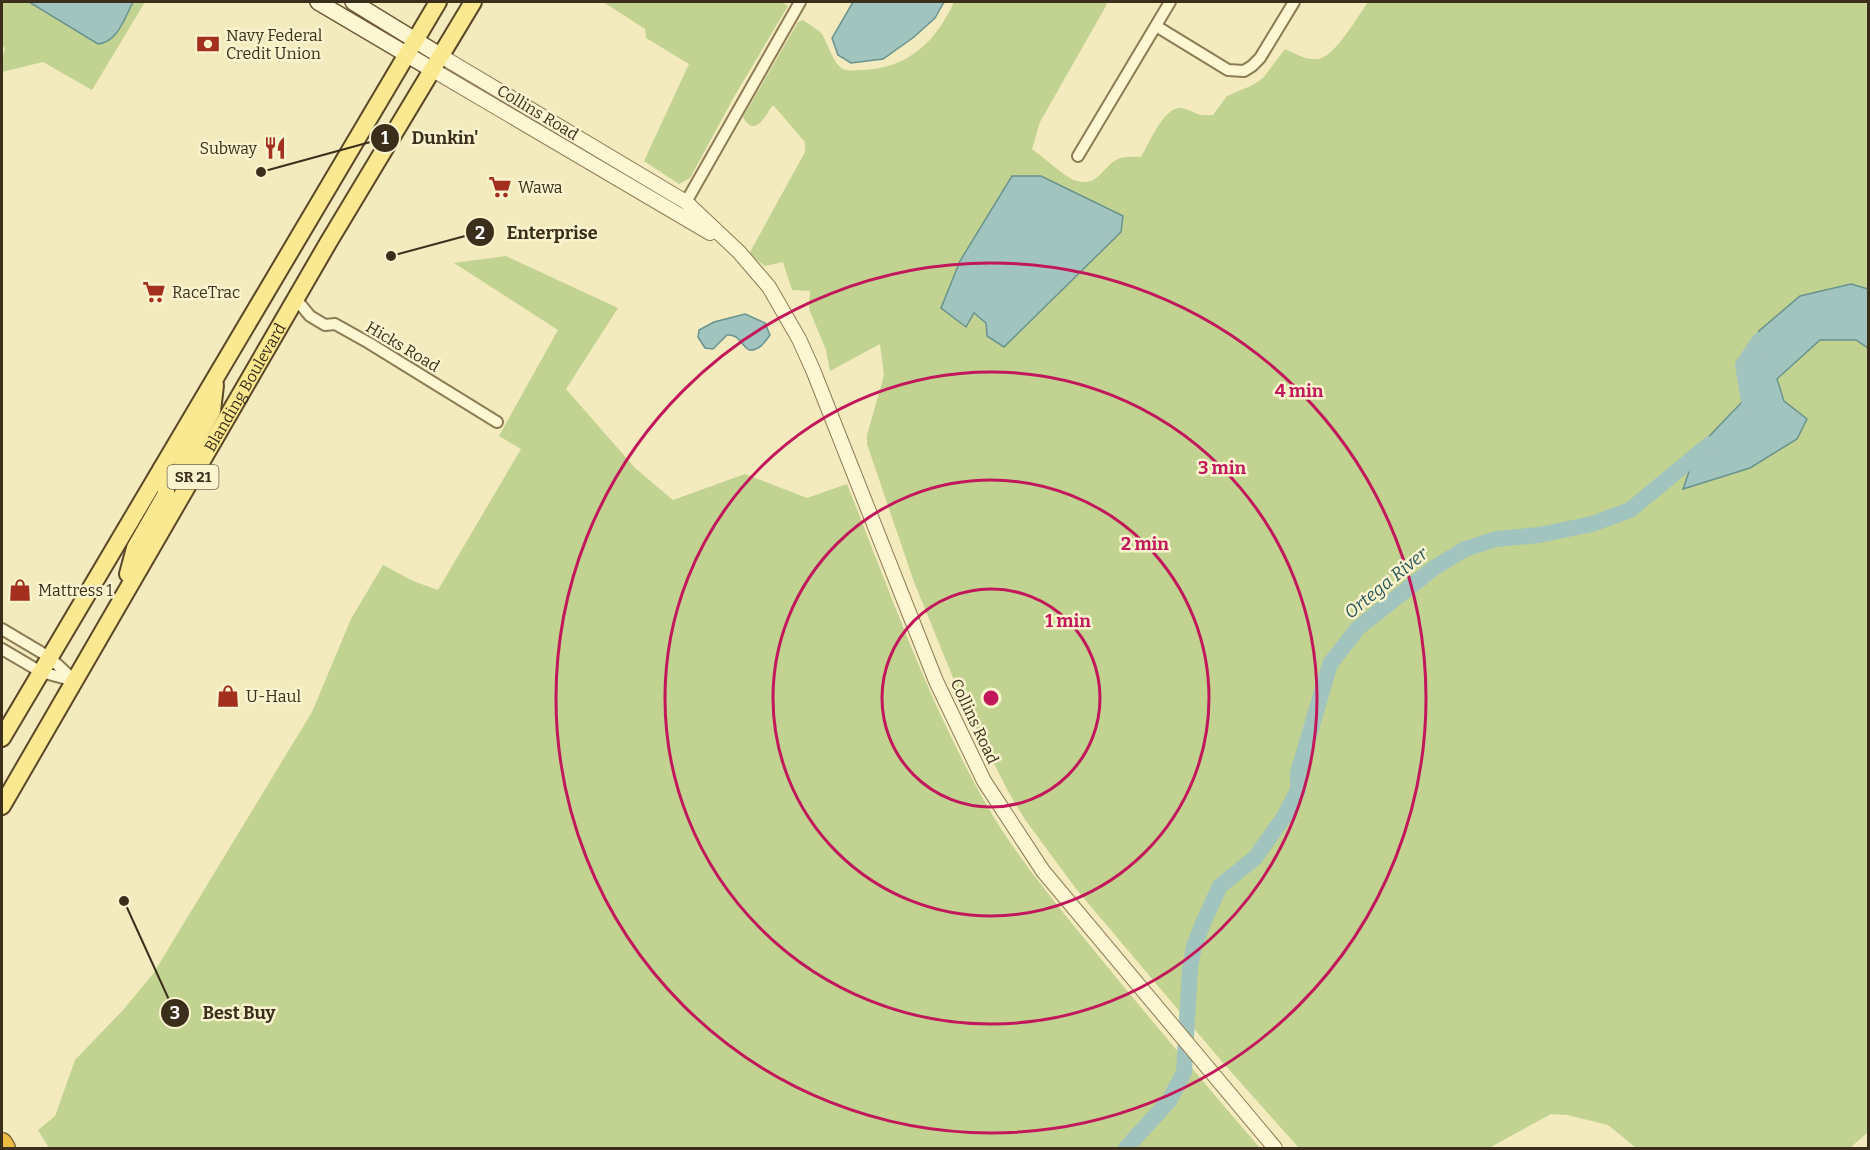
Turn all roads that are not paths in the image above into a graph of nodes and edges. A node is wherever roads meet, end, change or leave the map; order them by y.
1 (318, 2) edge
2 (353, 2) edge
3 (438, 2) edge
4 (473, 2) edge
5 (800, 2) edge
6 (1170, 2) edge
7 (1294, 2) edge
8 (1156, 26) junction
9 (411, 47) junction
10 (437, 63) junction
11 (1078, 156) dead end
12 (686, 202) junction
13 (739, 252) junction
14 (296, 299) junction
15 (216, 378) junction
16 (497, 422) dead end
17 (162, 468) junction
18 (187, 486) junction
19 (123, 595) junction
20 (2, 629) edge
21 (2, 649) edge
22 (45, 664) junction
23 (74, 681) junction
24 (2, 738) edge
25 (2, 806) edge
26 (2, 1143) edge
27 (5, 1149) edge
28 (1275, 1149) edge

1 - 9 main road, Collins Road
2 - 9 main road, Collins Road
3 - 9 main road, Blanding Boulevard / SR 21
4 - 10 main road, Blanding Boulevard / SR 21
5 - 12 street
6 - 8 street
7 - 8 street
8 - 11 street
9 - 10 main road, Collins Road
9 - 15 main road, Blanding Boulevard / SR 21
10 - 12 street, Collins Road
10 - 13 street, Collins Road
10 - 14 main road, Blanding Boulevard / SR 21
12 - 13 street, Collins Road
13 - 28 street, Collins Road
14 - 16 street, Hicks Road
14 - 18 main road, Blanding Boulevard / SR 21
15 - 17 main road, Blanding Boulevard / SR 21
15 - 18 main road
17 - 19 main road
17 - 22 main road, Blanding Boulevard / SR 21
18 - 19 main road, Blanding Boulevard / SR 21
19 - 23 main road, Blanding Boulevard / SR 21
20 - 22 street
21 - 22 street
22 - 23 street
22 - 23 street
22 - 24 main road, Blanding Boulevard / SR 21
23 - 25 main road, Blanding Boulevard / SR 21
26 - 27 highway

